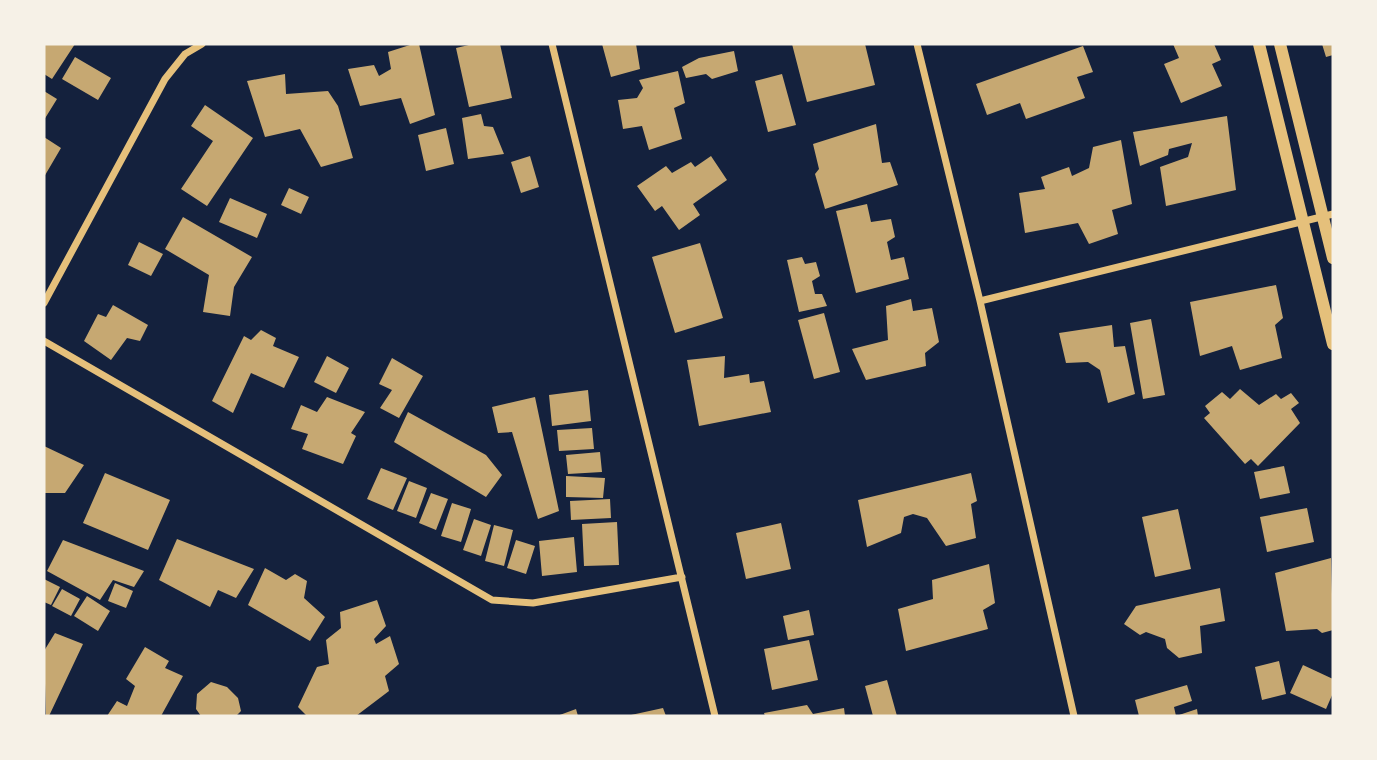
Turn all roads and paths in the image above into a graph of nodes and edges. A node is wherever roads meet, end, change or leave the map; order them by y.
1 (202, 44) edge
2 (552, 44) edge
3 (917, 44) edge
4 (1259, 44) edge
5 (1280, 44) edge
6 (1328, 216) edge
7 (1303, 221) junction
8 (1333, 258) edge
9 (980, 301) junction
10 (44, 303) edge
11 (44, 341) edge
12 (1333, 344) edge
13 (682, 577) junction
14 (715, 716) edge
15 (1074, 716) edge

1 - 10 street
2 - 13 street
3 - 9 street
4 - 7 street
5 - 6 street
6 - 7 street
6 - 8 street
7 - 9 street
7 - 12 street
9 - 15 street
11 - 13 street
13 - 14 street

